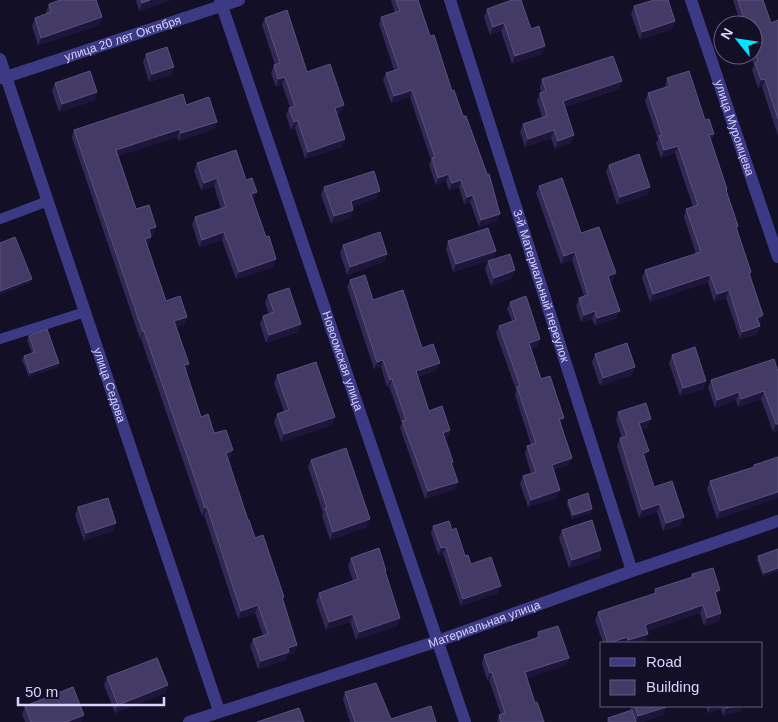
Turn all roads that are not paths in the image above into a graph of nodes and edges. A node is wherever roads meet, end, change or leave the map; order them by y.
1 (239, 0) edge
2 (450, 0) edge
3 (691, 0) edge
4 (222, 3) edge
5 (0, 59) edge
6 (3, 78) edge
7 (48, 201) junction
8 (0, 219) edge
9 (778, 257) edge
10 (85, 312) junction
11 (0, 339) edge
12 (778, 521) edge
13 (632, 571) junction
14 (438, 642) junction
15 (219, 711) junction
16 (207, 719) edge
17 (189, 722) edge
18 (465, 722) edge

1 - 4 street, улица 20 лет Октября
2 - 13 street, 3-й Материальный переулок
3 - 9 street, улица Муромцева
4 - 6 street, улица 20 лет Октября
4 - 14 street, Новоомская улица
5 - 6 street, улица Седова
6 - 7 street, улица Седова
7 - 8 lane
7 - 10 street, улица Седова
10 - 11 lane
10 - 15 street, улица Седова
12 - 13 street, Материальная улица
13 - 14 street, Материальная улица
14 - 15 street, Материальная улица
14 - 18 street, Новоомская улица
15 - 16 street, Материальная улица
16 - 17 street, Материальная улица

